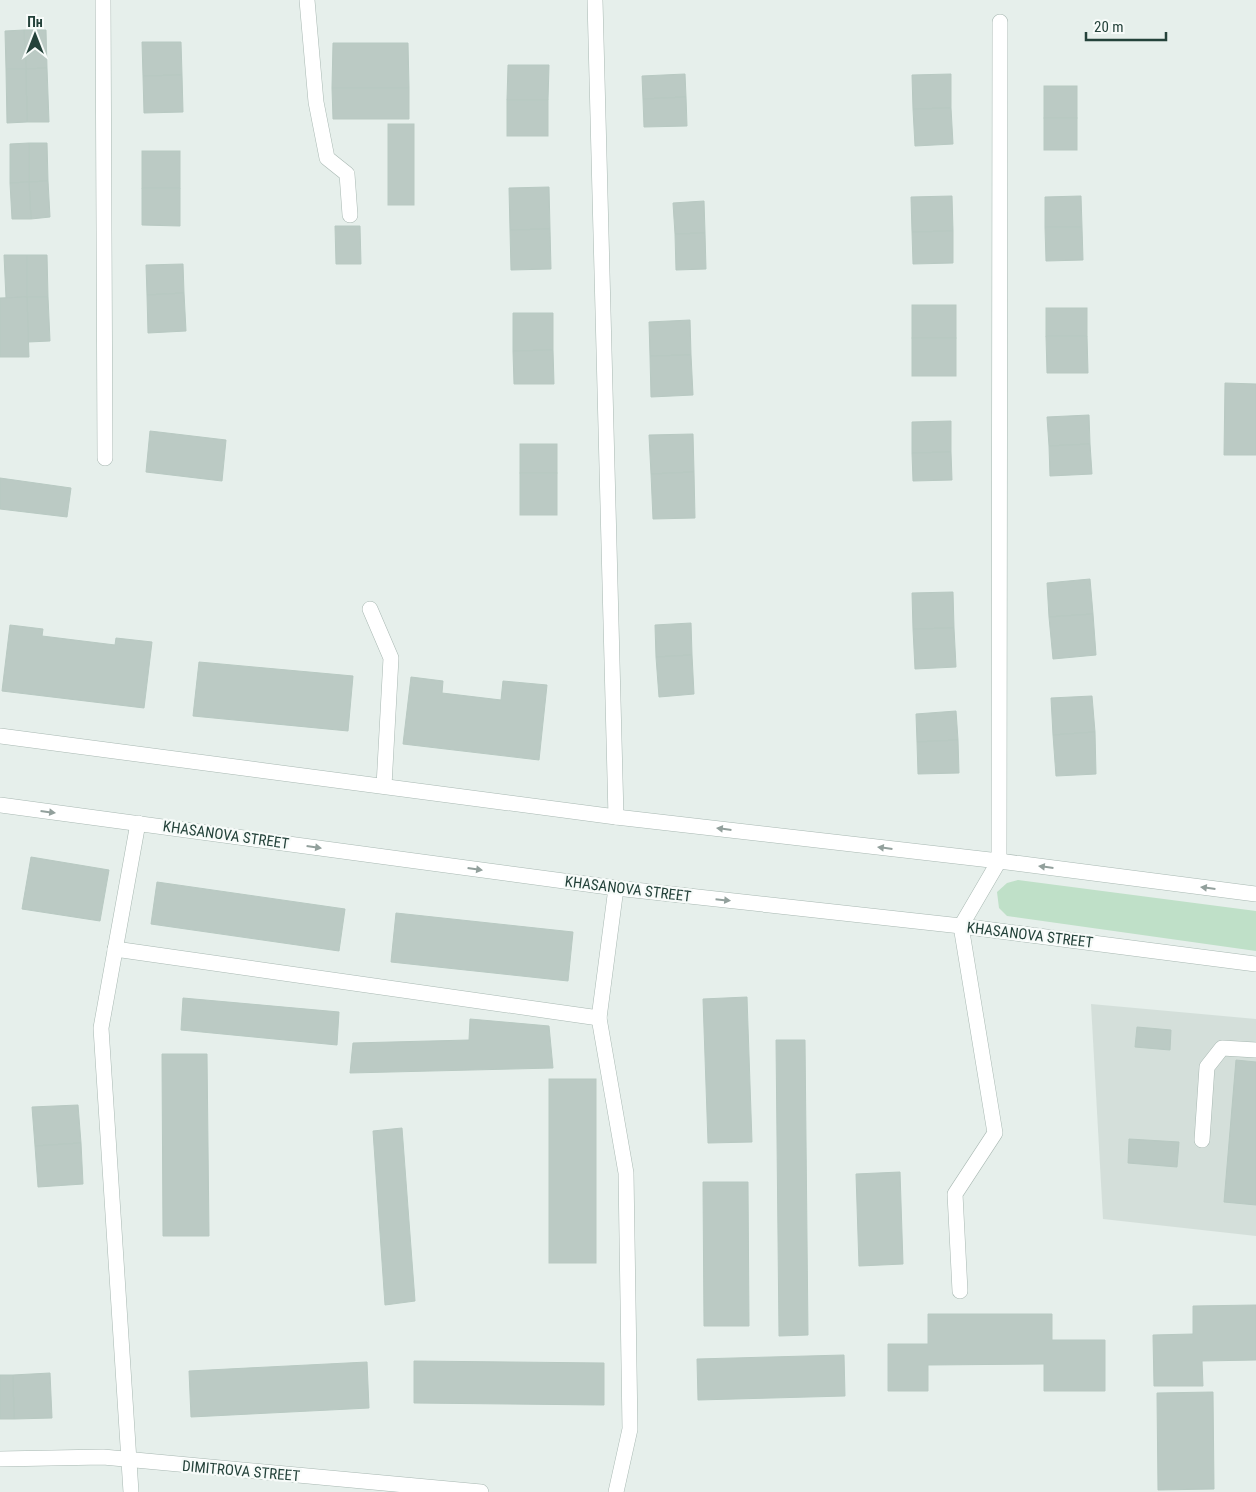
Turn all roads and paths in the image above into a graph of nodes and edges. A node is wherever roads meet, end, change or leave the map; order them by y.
1 (103, 0) edge
2 (307, 0) edge
3 (594, 0) edge
4 (1000, 22) dead end
5 (350, 215) dead end
6 (105, 458) dead end
7 (370, 609) dead end
8 (0, 736) edge
9 (384, 786) junction
10 (0, 805) edge
11 (616, 817) junction
12 (138, 823) junction
13 (998, 861) junction
14 (616, 888) junction
15 (1256, 894) edge
16 (962, 926) junction
17 (115, 949) junction
18 (1256, 964) edge
19 (599, 1018) junction
20 (1256, 1050) edge
21 (1202, 1140) dead end
22 (960, 1291) dead end
23 (0, 1460) edge
24 (130, 1461) junction
25 (131, 1492) edge
26 (481, 1492) edge
27 (616, 1492) edge

1 - 6 street
2 - 5 street
3 - 11 street
4 - 13 street
7 - 9 street
8 - 9 street
9 - 11 street
10 -> 12 street, KHASANOVA STREET
13 -> 11 street
12 -> 14 street, KHASANOVA STREET
12 - 17 street
15 -> 13 street
13 - 16 street
14 -> 16 street, KHASANOVA STREET
14 - 19 street
16 - 18 street, KHASANOVA STREET
16 - 22 street
17 - 19 street
17 - 24 street
19 - 27 street
20 - 21 street
23 - 24 street, DIMITROVA STREET
24 - 25 street
24 - 26 street, DIMITROVA STREET

